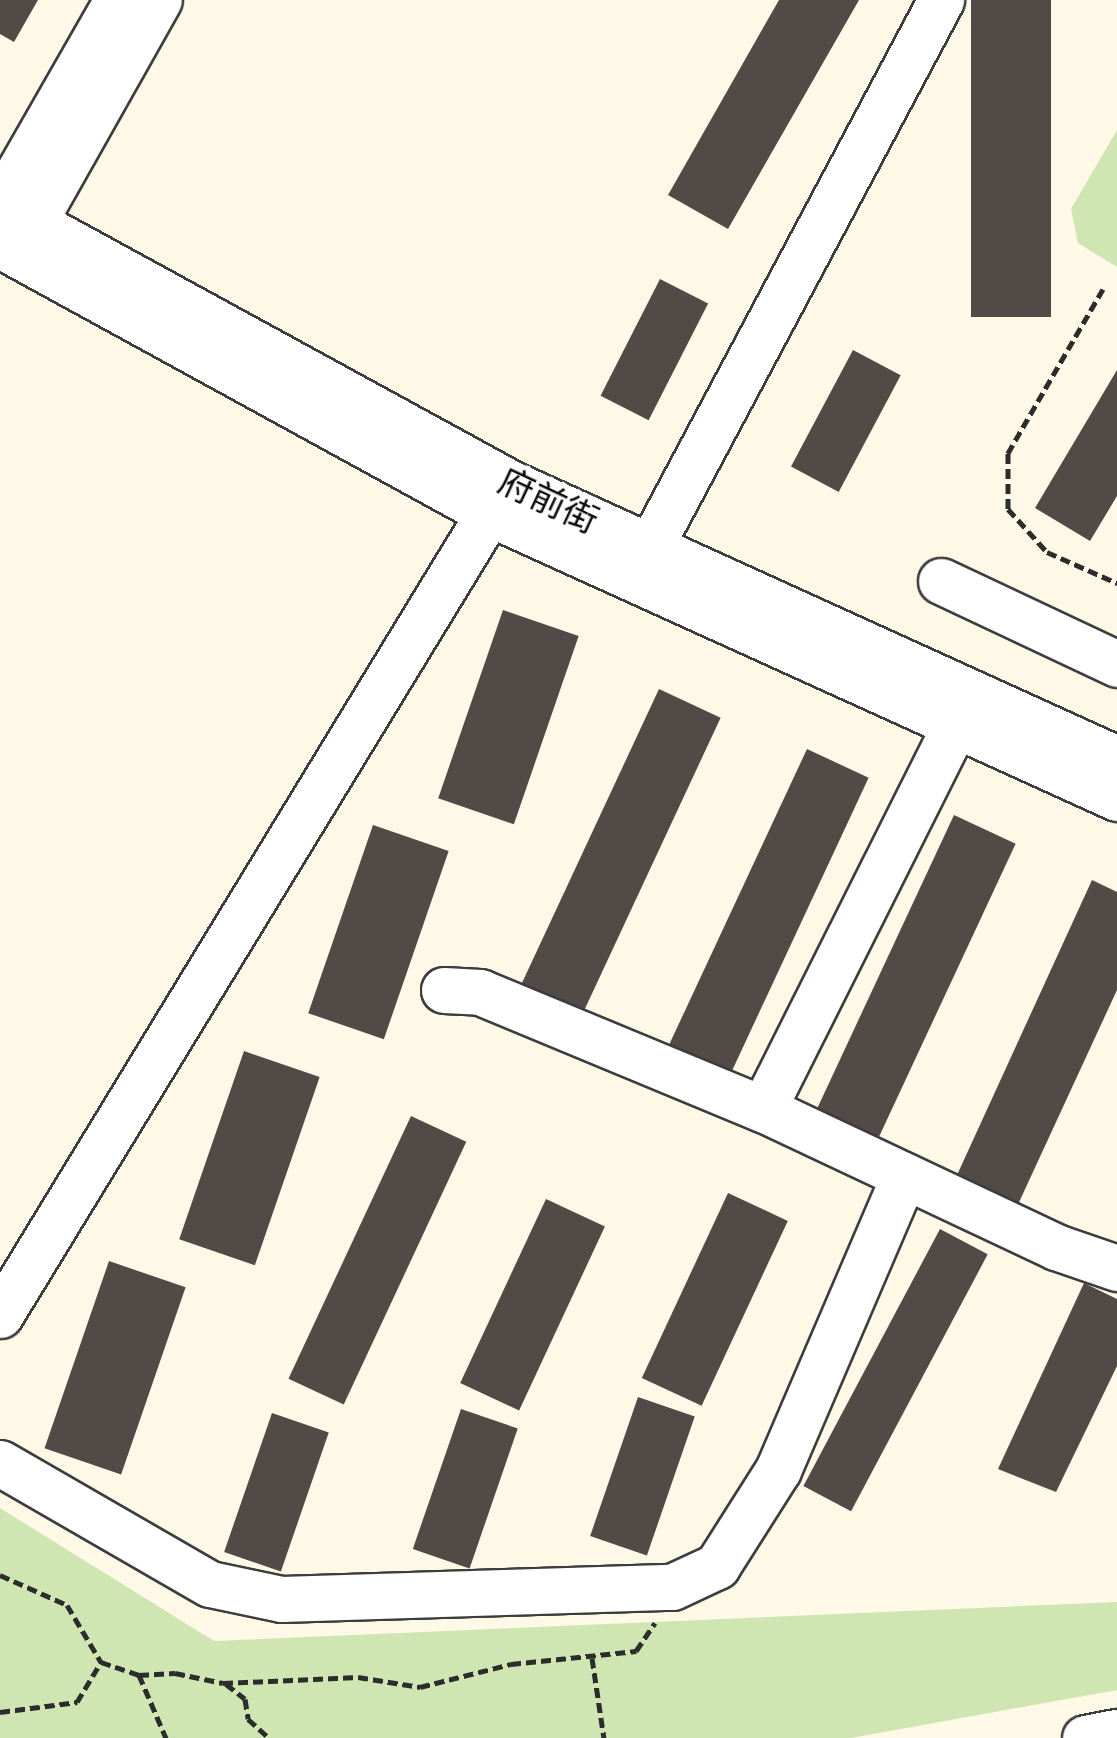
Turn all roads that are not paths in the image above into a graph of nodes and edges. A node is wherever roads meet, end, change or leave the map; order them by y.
1 (117, 0) edge
2 (159, 0) edge
3 (941, 0) edge
4 (12, 232) edge
5 (489, 513) junction
6 (650, 547) junction
7 (940, 581) dead end
8 (1117, 664) edge
9 (955, 724) junction
10 (1117, 759) edge
11 (1117, 798) edge
12 (444, 990) dead end
13 (763, 1109) junction
14 (904, 1176) junction
15 (1117, 1268) edge
16 (0, 1316) edge
17 (0, 1463) edge
18 (1117, 1732) edge
19 (1085, 1738) edge

1 - 4 street
2 - 4 street
3 - 6 street
4 - 5 street, 府前街
4 - 6 street, 府前街
5 - 9 street, 府前街
5 - 16 street
6 - 10 street, 府前街
7 - 8 street
9 - 11 street, 府前街
9 - 13 street
12 - 13 street
13 - 14 street
14 - 15 street
14 - 17 street
18 - 19 street

